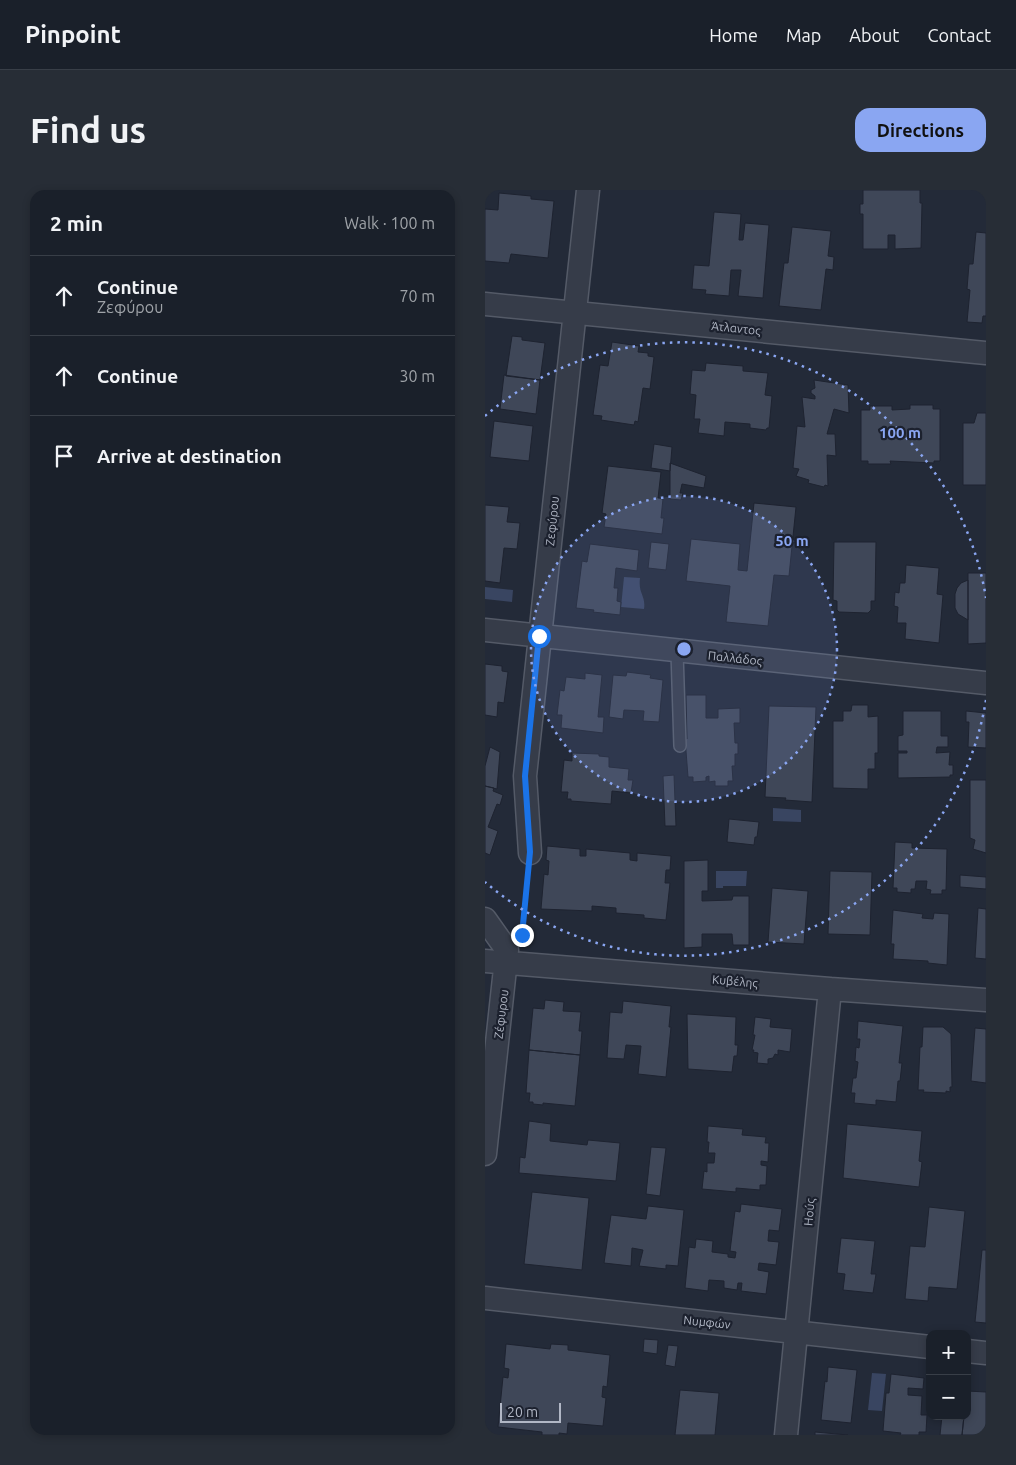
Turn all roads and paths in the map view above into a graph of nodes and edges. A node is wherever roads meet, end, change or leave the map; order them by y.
1 (588, 190) edge
2 (485, 304) edge
3 (575, 312) junction
4 (986, 353) edge
5 (485, 630) edge
6 (539, 636) junction
7 (677, 652) junction
8 (986, 683) edge
9 (680, 746) dead end
10 (530, 852) joint
11 (485, 919) edge
12 (500, 958) edge
13 (830, 989) junction
14 (986, 1000) edge
15 (485, 1154) edge
16 (485, 1298) edge
17 (797, 1332) junction
18 (926, 1347) edge
19 (971, 1351) edge
20 (986, 1353) edge
21 (786, 1435) edge

1 - 3 street, Ζεφύρου
2 - 3 street, Άτλαντος
3 - 4 street, Άτλαντος
3 - 6 street, Ζεφύρου
5 - 6 street, Παλλάδος
6 - 7 street, Παλλάδος
6 - 10 street, Ζεφύρου
7 - 8 street, Παλλάδος
7 - 9 lane
10 - 12 path
11 - 12 street
12 - 13 street, Κυβέλης
12 - 15 street, Ζέφυρου
13 - 14 street, Κυβέλης
13 - 17 street, Ηούς
16 - 17 street, Νυμφών
17 - 18 street, Νυμφών
17 - 21 street, Ηούς
19 - 20 street

